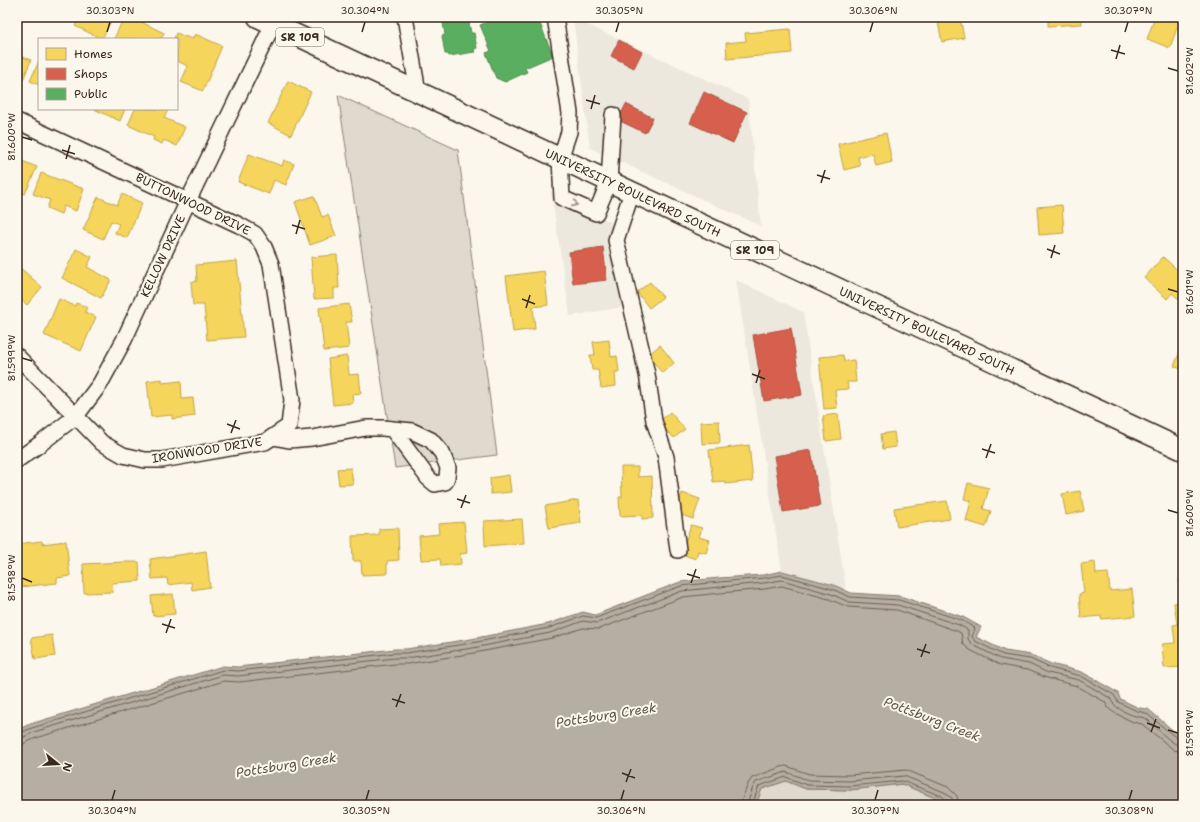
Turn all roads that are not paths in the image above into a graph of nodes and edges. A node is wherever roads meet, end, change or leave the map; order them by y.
1 (405, 17) edge
2 (555, 17) edge
3 (265, 20) edge
4 (418, 92) junction
5 (613, 115) dead end
6 (17, 121) edge
7 (560, 159) junction
8 (610, 182) junction
9 (632, 192) junction
10 (188, 201) junction
11 (17, 356) edge
12 (76, 416) junction
13 (289, 426) joint
14 (393, 430) dead end
15 (273, 437) junction
16 (1183, 450) edge
17 (17, 460) edge
18 (678, 550) dead end

1 - 4 street
2 - 7 street
3 - 4 main road, UNIVERSITY BOULEVARD SOUTH / SR 109
3 - 10 street, KELLOW DRIVE
4 - 7 main road, UNIVERSITY BOULEVARD SOUTH / SR 109
5 - 8 street
6 - 10 street, BUTTONWOOD DRIVE
7 - 8 main road, UNIVERSITY BOULEVARD SOUTH / SR 109
7 -> 8 street
8 - 9 main road, UNIVERSITY BOULEVARD SOUTH / SR 109
9 - 16 main road, UNIVERSITY BOULEVARD SOUTH / SR 109
9 - 18 street
10 - 12 street, KELLOW DRIVE
10 - 13 street, BUTTONWOOD DRIVE
11 - 12 street, IRONWOOD DRIVE
12 - 15 street, IRONWOOD DRIVE
12 - 17 street, KELLOW DRIVE
13 - 15 street, IRONWOOD DRIVE
14 - 15 street

